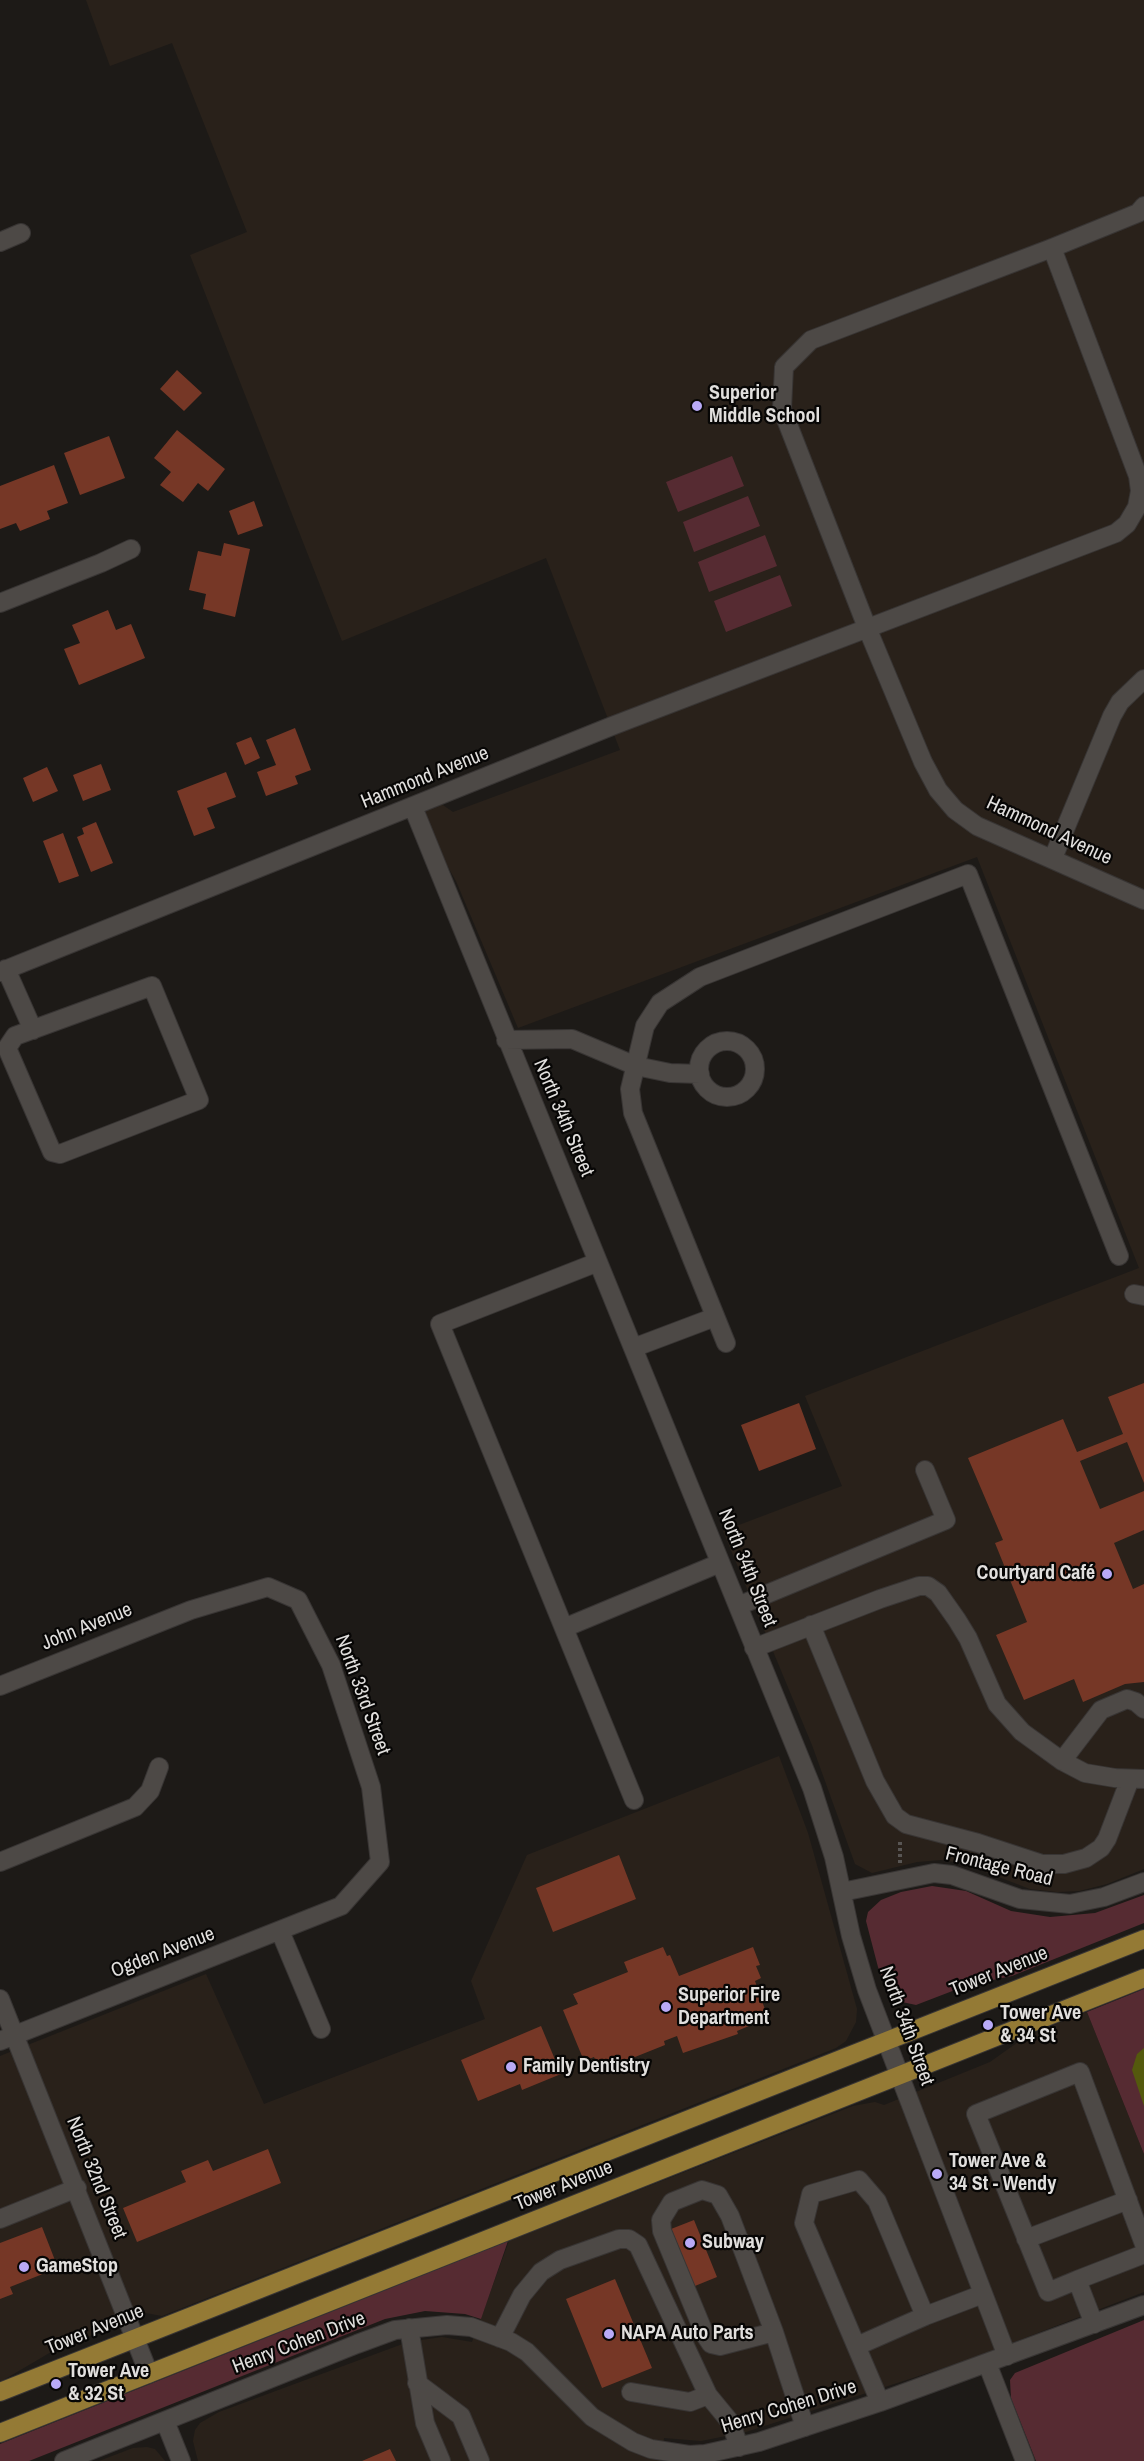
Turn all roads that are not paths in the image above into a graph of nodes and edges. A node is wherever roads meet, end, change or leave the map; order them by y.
1 (1144, 206) edge
2 (21, 233) dead end
3 (0, 242) edge
4 (1052, 248) junction
5 (131, 549) dead end
6 (0, 603) edge
7 (868, 630) junction
8 (1144, 679) edge
9 (413, 807) junction
10 (1053, 858) junction
11 (1144, 900) edge
12 (3, 971) edge
13 (33, 1030) junction
14 (506, 1040) junction
15 (636, 1066) junction
16 (699, 1074) dead end
17 (1119, 1256) dead end
18 (598, 1262) junction
19 (715, 1317) junction
20 (726, 1343) dead end
21 (633, 1348) junction
22 (925, 1470) dead end
23 (720, 1563) junction
24 (738, 1606) junction
25 (191, 1610) joint
26 (811, 1625) junction
27 (564, 1628) junction
28 (754, 1648) junction
29 (0, 1686) edge
30 (1144, 1709) edge
31 (1062, 1761) junction
32 (159, 1767) dead end
33 (1137, 1779) edge
34 (634, 1800) dead end
35 (0, 1862) edge
36 (1144, 1882) edge
37 (842, 1892) junction
38 (341, 1906) joint
39 (280, 1931) junction
40 (1144, 1939) edge
41 (1144, 1978) edge
42 (0, 1999) edge
43 (321, 2029) dead end
44 (7, 2038) edge
45 (886, 2041) junction
46 (900, 2076) junction
47 (77, 2188) junction
48 (1128, 2200) junction
49 (0, 2219) edge
50 (1026, 2239) junction
51 (1144, 2244) edge
52 (1144, 2254) edge
53 (1077, 2280) junction
54 (983, 2294) junction
55 (1144, 2305) edge
56 (925, 2316) junction
57 (1094, 2324) junction
58 (409, 2328) junction
59 (774, 2332) junction
60 (135, 2338) junction
61 (500, 2338) junction
62 (857, 2346) junction
63 (1007, 2356) junction
64 (987, 2363) junction
65 (149, 2374) junction
66 (417, 2383) junction
67 (0, 2392) edge
68 (631, 2392) dead end
69 (708, 2395) junction
70 (880, 2402) junction
71 (165, 2421) junction
72 (806, 2427) junction
73 (0, 2433) edge
74 (739, 2447) junction
75 (670, 2456) edge
76 (64, 2461) edge
77 (182, 2461) edge
78 (441, 2461) edge
79 (480, 2461) edge
80 (1025, 2461) edge

1 - 4 street
2 - 3 street
4 - 7 street, Hammond Avenue
4 - 7 street
5 - 6 street
7 - 9 street, Hammond Avenue
7 - 10 street, Hammond Avenue
8 - 10 street
9 - 12 street, Hammond Avenue
9 - 14 street, North 34th Street
10 - 11 street, Hammond Avenue
12 - 13 street
13 - 13 street
14 - 15 street
14 - 18 street, North 34th Street
15 - 16 street
15 - 17 street
15 - 19 street
18 - 21 street, North 34th Street
18 - 27 street
19 - 20 street
19 - 21 street
21 - 23 street, North 34th Street
22 - 24 street
23 - 24 street, North 34th Street
23 - 27 street
24 - 28 street, North 34th Street
25 - 29 street, John Avenue
25 - 38 street, North 33rd Street
26 - 28 street
26 - 31 street
26 - 33 street
27 - 34 street
28 - 37 street, North 34th Street
30 - 31 street
31 - 33 street
32 - 35 street
36 - 37 street, Frontage Road
37 - 45 street, North 34th Street
38 - 39 street, Ogden Avenue
39 - 43 street
39 - 44 street, Ogden Avenue
40 - 45 main road, Tower Avenue
41 - 46 main road, Tower Avenue
42 - 44 street, North 32nd Street
44 - 47 street, North 32nd Street
45 - 46 street, North 34th Street
45 - 60 main road, Tower Avenue
46 - 54 street, North 34th Street
46 - 65 main road, Tower Avenue
47 - 49 street
47 - 60 street, North 32nd Street
48 - 50 street
48 - 50 street
48 - 51 street
50 - 53 street
52 - 53 street
53 - 57 street
54 - 56 street
54 - 63 street, North 34th Street
55 - 57 street, Henry Cohen Drive
56 - 62 street
56 - 62 street
57 - 63 street, Henry Cohen Drive
58 - 61 street, Henry Cohen Drive
58 - 66 street
58 - 71 street, Henry Cohen Drive
59 - 59 street
59 - 72 street
60 - 65 street, North 32nd Street
60 - 67 main road, Tower Avenue
61 - 69 street
61 - 75 street, Henry Cohen Drive
62 - 70 street
63 - 64 street, Henry Cohen Drive
64 - 70 street, Henry Cohen Drive
64 - 80 street
65 - 73 main road, Tower Avenue
66 - 78 street
66 - 79 street
68 - 69 street
69 - 74 street
70 - 72 street, Henry Cohen Drive
71 - 76 street, Henry Cohen Drive
71 - 77 street
72 - 74 street, Henry Cohen Drive
74 - 75 street, Henry Cohen Drive

